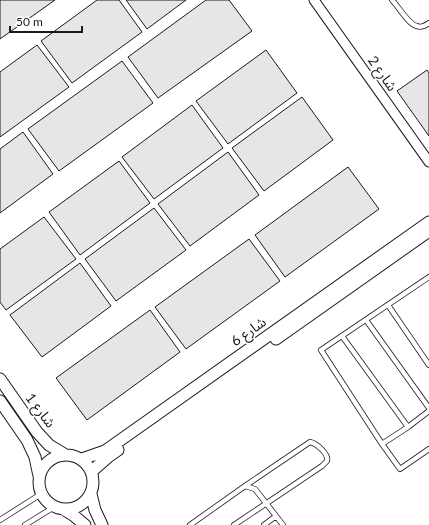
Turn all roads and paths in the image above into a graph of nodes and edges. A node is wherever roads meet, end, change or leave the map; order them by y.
1 (314, 0) edge
2 (392, 0) edge
3 (429, 23) edge
4 (429, 162) edge
5 (429, 222) edge
6 (429, 231) edge
7 (429, 277) edge
8 (388, 305) junction
9 (366, 320) junction
10 (342, 336) junction
11 (429, 365) edge
12 (0, 379) edge
13 (0, 401) edge
14 (429, 408) edge
15 (429, 411) edge
16 (408, 427) junction
17 (382, 444) junction
18 (429, 449) edge
19 (64, 454) junction
20 (82, 459) junction
21 (92, 471) junction
22 (39, 476) junction
23 (245, 486) junction
24 (41, 494) junction
25 (91, 494) junction
26 (266, 504) junction
27 (59, 508) junction
28 (276, 516) junction
29 (0, 520) edge
30 (25, 525) edge
31 (85, 525) edge
32 (102, 525) edge
33 (190, 525) edge
34 (234, 525) edge
35 (264, 525) edge
36 (283, 525) edge

1 - 4 street, شارع 2
2 - 3 lane
5 - 20 street, شارع 6
6 - 21 street, شارع 6
7 - 8 lane
8 - 9 lane
8 - 11 lane
9 - 10 lane
9 - 14 lane
10 - 16 lane
10 - 17 lane
12 - 19 street, شارع 1
13 - 22 street, شارع 1
15 - 16 lane
16 - 17 lane
17 - 18 lane
19 - 20 street
19 - 22 street
20 - 21 street
21 - 25 street
22 - 24 street
23 - 26 lane
23 - 26 lane
23 - 33 lane
24 - 27 street
24 - 29 lane
25 - 27 street
25 - 32 street
26 - 28 lane
26 - 34 lane
27 - 30 lane
27 - 31 street
28 - 35 lane
28 - 36 lane

